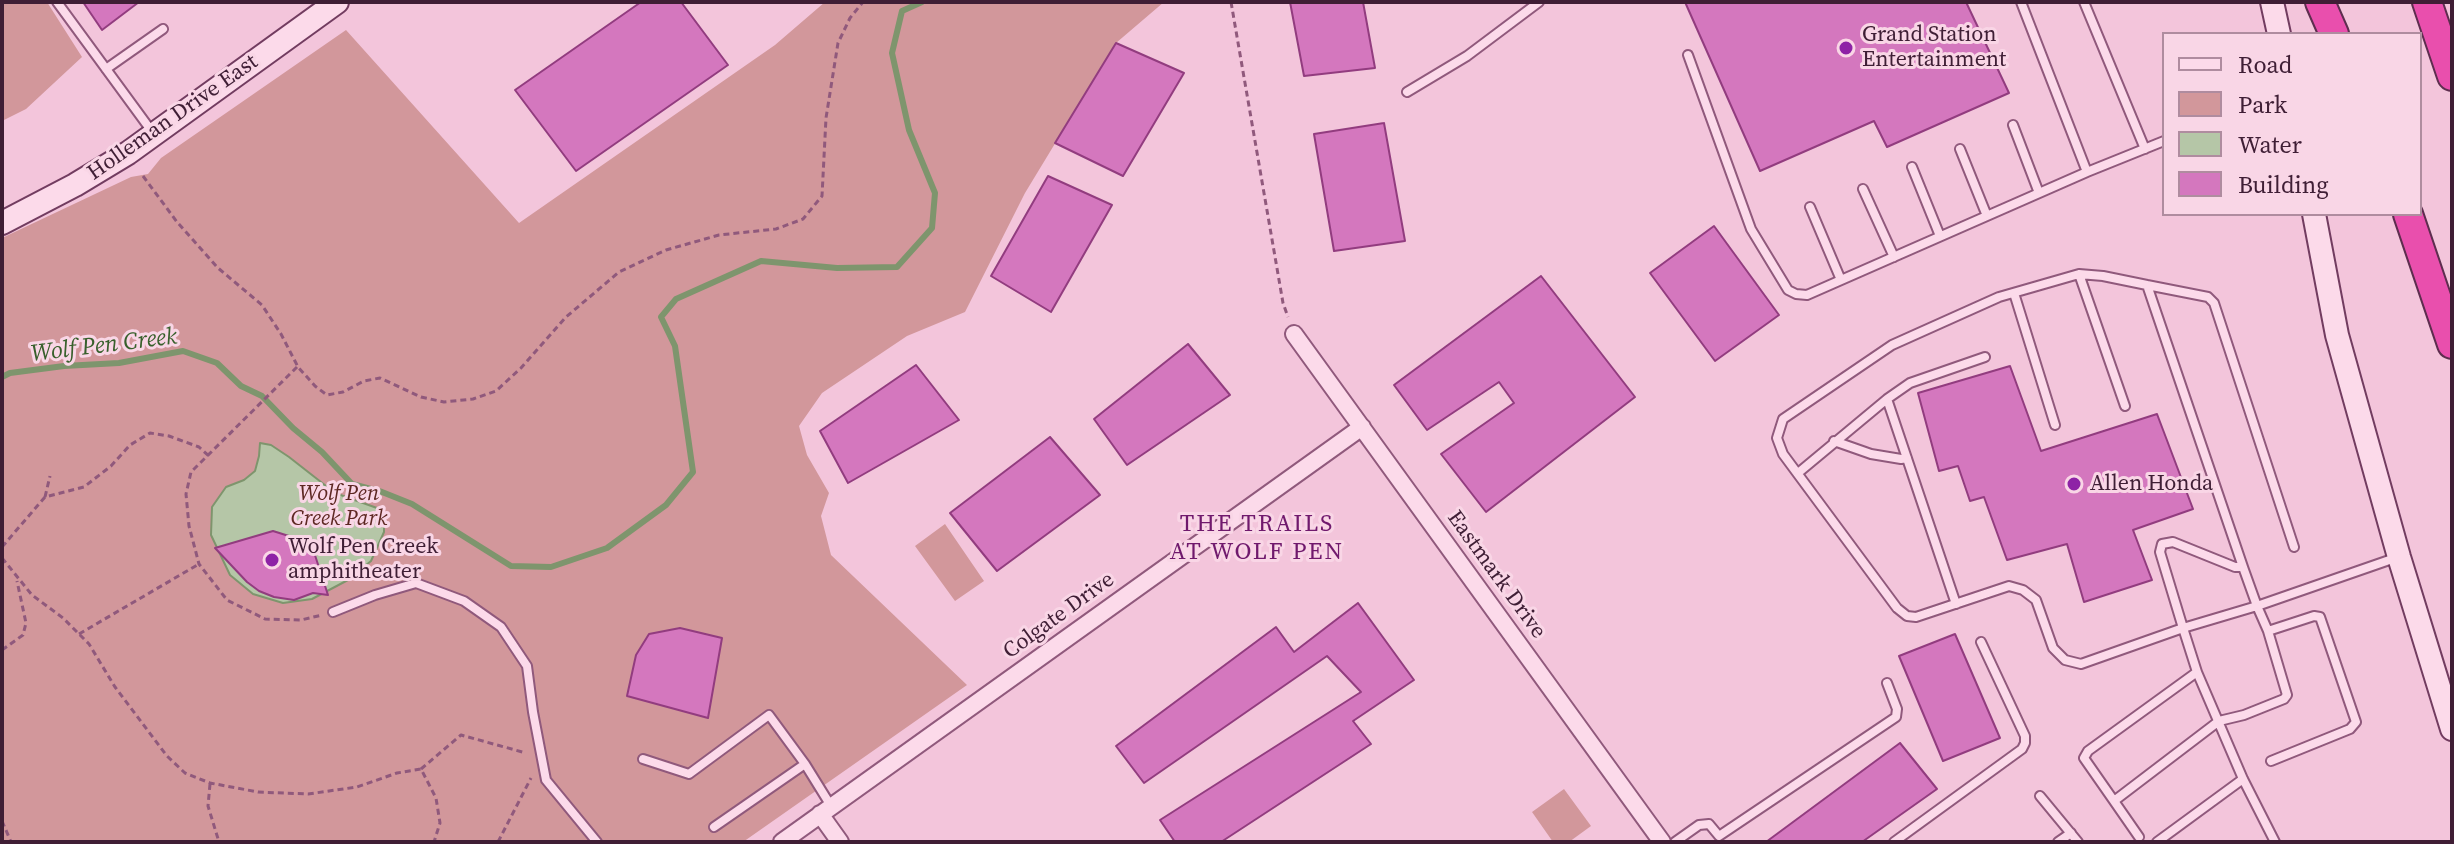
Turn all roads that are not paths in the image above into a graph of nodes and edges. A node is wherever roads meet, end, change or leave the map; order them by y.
1 (57, 2) edge
2 (337, 2) edge
3 (1539, 2) edge
4 (2021, 2) edge
5 (2084, 2) edge
6 (2272, 2) edge
7 (2320, 2) edge
8 (2336, 2) edge
9 (2427, 2) edge
10 (163, 29) dead end
11 (2279, 32) edge
12 (2333, 32) edge
13 (2346, 32) edge
14 (1688, 55) dead end
15 (106, 69) junction
16 (2452, 76) edge
17 (1407, 92) dead end
18 (2013, 125) dead end
19 (154, 133) junction
20 (2162, 142) edge
21 (1960, 149) dead end
22 (2145, 149) junction
23 (1912, 167) dead end
24 (2087, 172) junction
25 (1863, 189) dead end
26 (2039, 193) junction
27 (1810, 207) dead end
28 (1987, 216) junction
29 (2314, 216) edge
30 (2409, 216) edge
31 (2, 223) edge
32 (1940, 236) junction
33 (1894, 257) junction
34 (2079, 274) junction
35 (1841, 280) junction
36 (2147, 285) junction
37 (2014, 293) junction
38 (1294, 334) road end
39 (2452, 344) edge
40 (1985, 357) dead end
41 (1887, 399) junction
42 (2125, 406) dead end
43 (2055, 425) dead end
44 (1362, 427) junction
45 (1834, 441) junction
46 (1907, 458) junction
47 (1798, 473) junction
48 (2294, 547) dead end
49 (2399, 557) junction
50 (2243, 567) junction
51 (1956, 604) junction
52 (2257, 606) junction
53 (333, 612) road end
54 (2183, 628) junction
55 (2268, 631) junction
56 (1981, 642) dead end
57 (2197, 672) junction
58 (1887, 683) dead end
59 (2219, 721) junction
60 (2452, 729) edge
61 (643, 759) dead end
62 (2271, 761) dead end
63 (805, 764) junction
64 (2243, 779) junction
65 (2040, 796) dead end
66 (2114, 801) junction
67 (826, 810) junction
68 (714, 827) dead end
69 (2071, 833) junction
70 (1721, 839) edge
71 (2138, 840) edge
72 (597, 842) edge
73 (782, 842) edge
74 (840, 842) edge
75 (1662, 842) edge
76 (1675, 842) edge
77 (1894, 842) edge
78 (2058, 842) edge
79 (2078, 842) edge
80 (2157, 842) edge
81 (2275, 842) edge

1 - 15 lane
2 - 19 main road, Holleman Drive East
3 - 17 lane
4 - 24 lane
5 - 22 lane
6 - 11 main road
7 - 12 highway
8 - 13 highway
9 - 16 highway
10 - 15 lane
14 - 35 lane
15 - 19 lane
18 - 26 lane
19 - 31 main road, Holleman Drive East
20 - 22 lane
21 - 28 lane
22 - 24 lane
23 - 32 lane
24 - 26 lane
25 - 33 lane
26 - 28 lane
27 - 35 lane
28 - 32 lane
29 - 49 main road
30 - 39 highway
32 - 33 lane
33 - 35 lane
34 - 36 lane
34 - 37 lane
34 - 42 lane
36 - 48 lane
36 - 50 lane
37 - 43 lane
37 - 47 lane
38 - 44 street, Eastmark Drive
40 - 41 lane
41 - 45 lane
41 - 46 lane
44 - 67 street, Colgate Drive
44 - 75 street, Eastmark Drive
45 - 46 lane
45 - 47 lane
46 - 51 lane
47 - 51 lane
49 - 52 lane
49 - 60 main road
50 - 52 lane
50 - 54 lane
51 - 54 lane
52 - 54 lane
52 - 55 lane
53 - 72 lane
54 - 57 lane
55 - 59 lane
55 - 62 lane
56 - 77 lane
57 - 59 lane
57 - 66 lane
58 - 70 lane
59 - 64 lane
59 - 66 lane
61 - 63 lane
63 - 67 lane
63 - 68 lane
64 - 80 lane
64 - 81 lane
65 - 69 lane
66 - 71 lane
67 - 73 street, Colgate Drive
67 - 74 street
69 - 78 lane
69 - 79 lane
70 - 76 lane

